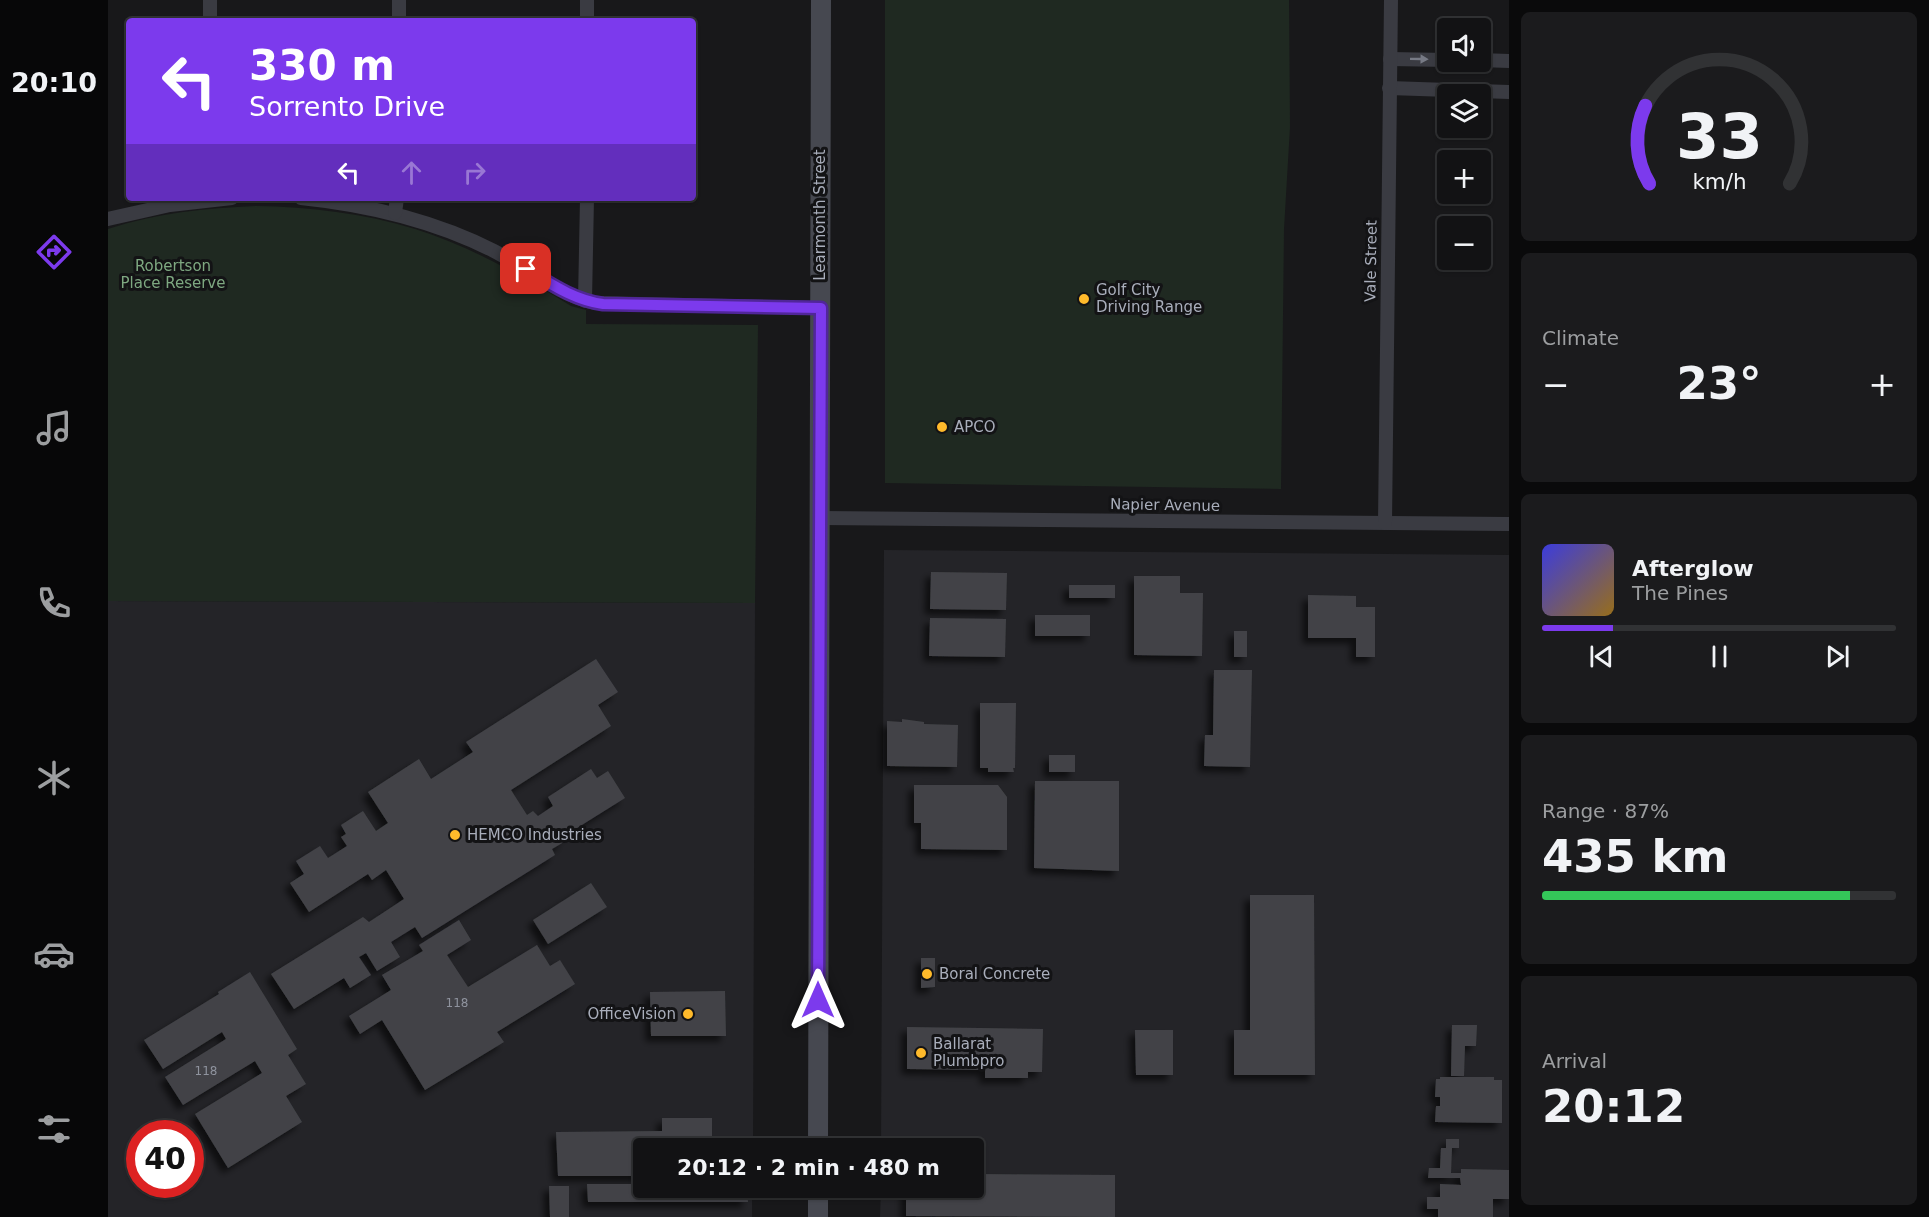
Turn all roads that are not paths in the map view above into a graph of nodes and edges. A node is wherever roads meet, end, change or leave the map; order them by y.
1 (210, 0) edge
2 (399, 0) edge
3 (587, 0) edge
4 (821, 0) edge
5 (1390, 0) edge
6 (210, 18) edge
7 (399, 18) edge
8 (587, 18) edge
9 (1390, 59) junction
10 (1437, 60) edge
11 (1491, 60) edge
12 (1509, 61) edge
13 (1389, 88) junction
14 (1509, 92) edge
15 (197, 201) edge
16 (331, 201) edge
17 (397, 201) edge
18 (587, 201) edge
19 (395, 213) junction
20 (108, 219) edge
21 (585, 301) junction
22 (821, 308) junction
23 (821, 518) junction
24 (1385, 523) junction
25 (1509, 524) edge
26 (818, 1138) edge
27 (818, 1198) edge
28 (818, 1217) edge

1 - 6 street
2 - 7 street
3 - 8 street
4 - 22 street, Learmonth Street
5 - 9 street, Vale Street
9 -> 10 street
9 - 13 street, Vale Street
11 - 12 street
13 - 14 street
13 - 24 street, Vale Street
15 - 20 street
16 - 19 street
17 - 19 street
18 - 21 street
19 - 21 street
21 - 22 street
22 - 23 street, Learmonth Street
23 - 24 street, Napier Avenue
23 - 26 street, Learmonth Street
24 - 25 street, Napier Avenue
27 - 28 street

